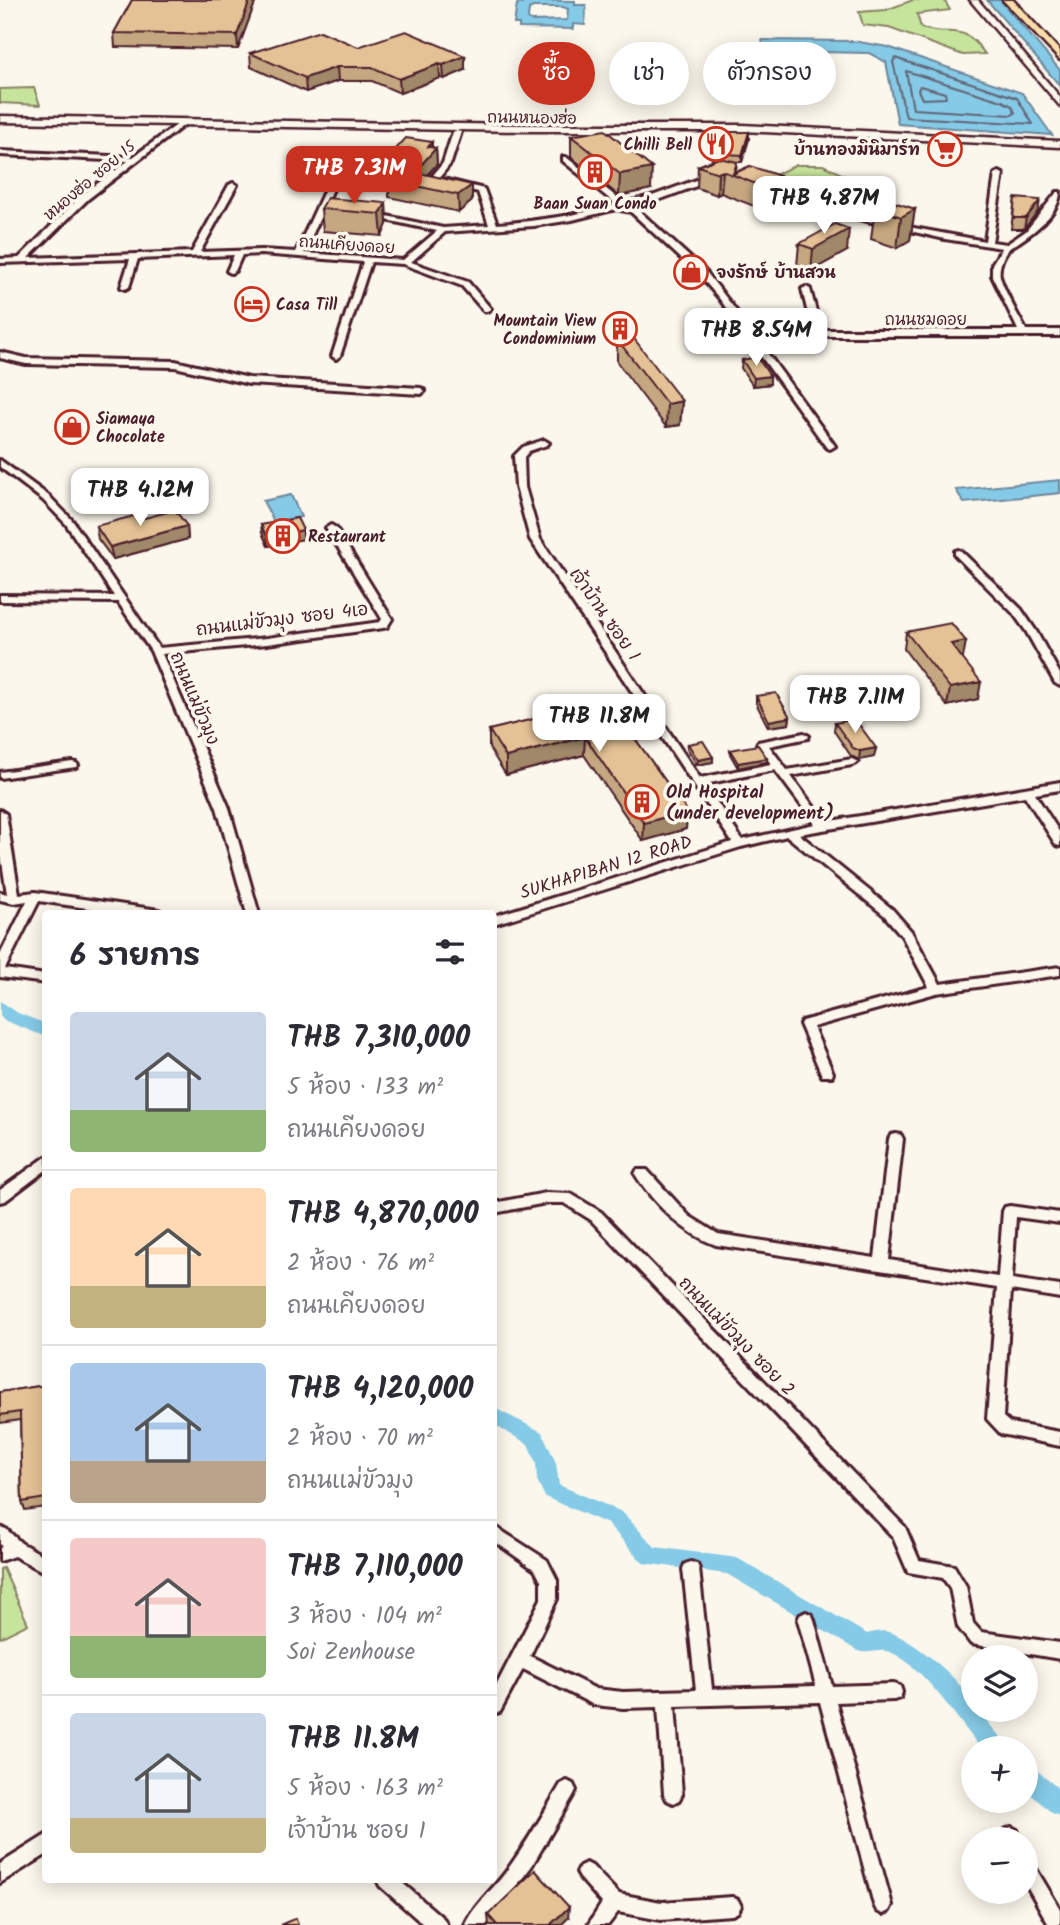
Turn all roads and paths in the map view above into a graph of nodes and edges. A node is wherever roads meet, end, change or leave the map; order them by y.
1 (974, 0) edge
2 (1008, 0) edge
3 (1060, 57) edge
4 (1060, 103) edge
5 (0, 119) edge
6 (46, 120) junction
7 (233, 124) junction
8 (180, 125) junction
9 (458, 129) junction
10 (1060, 147) edge
11 (338, 152) dead end
12 (0, 153) edge
13 (134, 159) junction
14 (566, 159) dead end
15 (999, 174) dead end
16 (723, 175) edge
17 (233, 185) dead end
18 (755, 185) edge
19 (848, 191) dead end
20 (1060, 194) edge
21 (323, 204) junction
22 (623, 206) junction
23 (817, 206) junction
24 (336, 207) edge
25 (611, 209) junction
26 (363, 213) edge
27 (928, 220) dead end
28 (494, 228) junction
29 (443, 230) junction
30 (922, 234) junction
31 (988, 244) junction
32 (1007, 246) junction
33 (239, 253) junction
34 (195, 254) junction
35 (299, 254) junction
36 (135, 255) junction
37 (368, 260) junction
38 (0, 261) edge
39 (20, 261) junction
40 (404, 262) junction
41 (231, 271) dead end
42 (125, 287) dead end
43 (806, 289) dead end
44 (487, 309) dead end
45 (750, 333) junction
46 (817, 333) junction
47 (1023, 333) junction
48 (1060, 333) edge
49 (0, 355) edge
50 (336, 356) dead end
51 (421, 391) dead end
52 (544, 443) dead end
53 (830, 446) dead end
54 (0, 463) edge
55 (331, 528) dead end
56 (958, 553) dead end
57 (0, 598) edge
58 (121, 599) junction
59 (156, 651) junction
60 (1060, 683) edge
61 (804, 736) dead end
62 (852, 762) dead end
63 (72, 765) dead end
64 (782, 770) junction
65 (0, 775) edge
66 (697, 782) junction
67 (1060, 786) edge
68 (1028, 792) junction
69 (0, 814) edge
70 (823, 827) junction
71 (789, 832) junction
72 (1060, 842) edge
73 (739, 845) junction
74 (0, 896) edge
75 (35, 896) junction
76 (14, 898) junction
77 (131, 910) edge
78 (252, 910) edge
79 (497, 919) edge
80 (0, 967) edge
81 (1060, 971) edge
82 (0, 973) edge
83 (42, 978) edge
84 (936, 989) junction
85 (827, 1073) dead end
86 (896, 1139) dead end
87 (42, 1165) edge
88 (642, 1174) dead end
89 (0, 1197) edge
90 (497, 1207) edge
91 (1060, 1218) edge
92 (881, 1264) junction
93 (1006, 1283) junction
94 (1060, 1292) edge
95 (1060, 1439) edge
96 (0, 1534) edge
97 (497, 1535) edge
98 (8, 1551) edge
99 (42, 1564) edge
100 (691, 1569) dead end
101 (806, 1620) dead end
102 (1060, 1651) edge
103 (519, 1659) junction
104 (894, 1692) dead end
105 (826, 1694) junction
106 (705, 1698) junction
107 (666, 1699) junction
108 (497, 1700) edge
109 (567, 1790) dead end
110 (673, 1794) dead end
111 (42, 1847) edge
112 (586, 1872) dead end
113 (0, 1874) edge
114 (389, 1883) edge
115 (1038, 1889) edge
116 (614, 1902) junction
117 (883, 1905) dead end
118 (732, 1906) dead end
119 (438, 1925) edge
120 (474, 1925) edge
121 (597, 1925) edge
122 (1059, 1925) edge

1 - 4 street
2 - 3 main road
5 - 6 street, ถนนหนองฮ่อ
6 - 7 street, ถนนหนองฮ่อ
6 - 8 street, ถนนหนองฮ่อ
7 - 8 street, ถนนหนองฮ่อ
7 - 9 street, ถนนหนองฮ่อ
8 - 13 street, หนองฮ่อ ซอย 15
9 - 10 street, ถนนหนองฮ่อ
9 - 28 street
11 - 21 street
12 - 13 street
13 - 39 street, หนองฮ่อ ซอย 15
14 - 22 street
15 - 31 street
16 - 22 street
17 - 34 street
18 - 23 street
19 - 23 street
20 - 32 street
21 - 24 street
21 - 35 street
22 - 25 street
23 - 30 street
25 - 28 street
25 - 45 street
26 - 29 street
27 - 30 street
28 - 29 street
29 - 40 street, ถนนเคียงดอย
30 - 31 street
31 - 32 street
32 - 47 street
33 - 34 street, ถนนเคียงดอย
33 - 35 street, ถนนเคียงดอย
33 - 41 street
34 - 36 street, ถนนเคียงดอย
35 - 37 street, ถนนเคียงดอย
36 - 39 street, ถนนเคียงดอย
36 - 42 street
37 - 40 street, ถนนเคียงดอย
37 - 50 street
38 - 39 street, ถนนเคียงดอย
40 - 44 street
43 - 46 street
45 - 46 street, ถนนชมดอย
45 - 53 street
46 - 47 street, ถนนชมดอย
47 - 48 street, ถนนชมดอย
49 - 51 street
52 - 66 street, เจ้าบ้าน ซอย 1
54 - 58 street, ถนนแม่ขัวมุง
55 - 59 street, ถนนแม่ขัวมุง ซอย 4เอ
56 - 60 street
57 - 58 street
58 - 59 street, ถนนแม่ขัวมุง
59 - 78 street, ถนนแม่ขัวมุง
61 - 64 street
62 - 64 street
63 - 65 street
64 - 66 street
64 - 70 street
66 - 73 street, เจ้าบ้าน ซอย 1
67 - 68 street, SUKHAPIBAN 12 ROAD
68 - 70 street, SUKHAPIBAN 12 ROAD
68 - 72 street
69 - 76 street
70 - 71 street, SUKHAPIBAN 12 ROAD
71 - 73 street, SUKHAPIBAN 12 ROAD
71 - 84 street
73 - 79 street, SUKHAPIBAN 12 ROAD
74 - 76 street
75 - 76 street
75 - 77 street
75 - 80 street
81 - 84 street
82 - 83 street
84 - 85 street
86 - 92 street
87 - 89 street
88 - 92 street
90 - 102 street, ถนนแม่ขัวมุง ซอย 2
91 - 93 street
92 - 93 street
93 - 94 street
93 - 95 street
96 - 98 street
97 - 103 street
98 - 99 street
100 - 106 street
101 - 105 street
103 - 107 street
103 - 108 street
104 - 105 street
105 - 106 street
105 - 117 street
106 - 107 street
107 - 110 street
109 - 120 street
111 - 113 street
112 - 116 street
114 - 119 street
115 - 122 street
116 - 118 street
116 - 121 street

